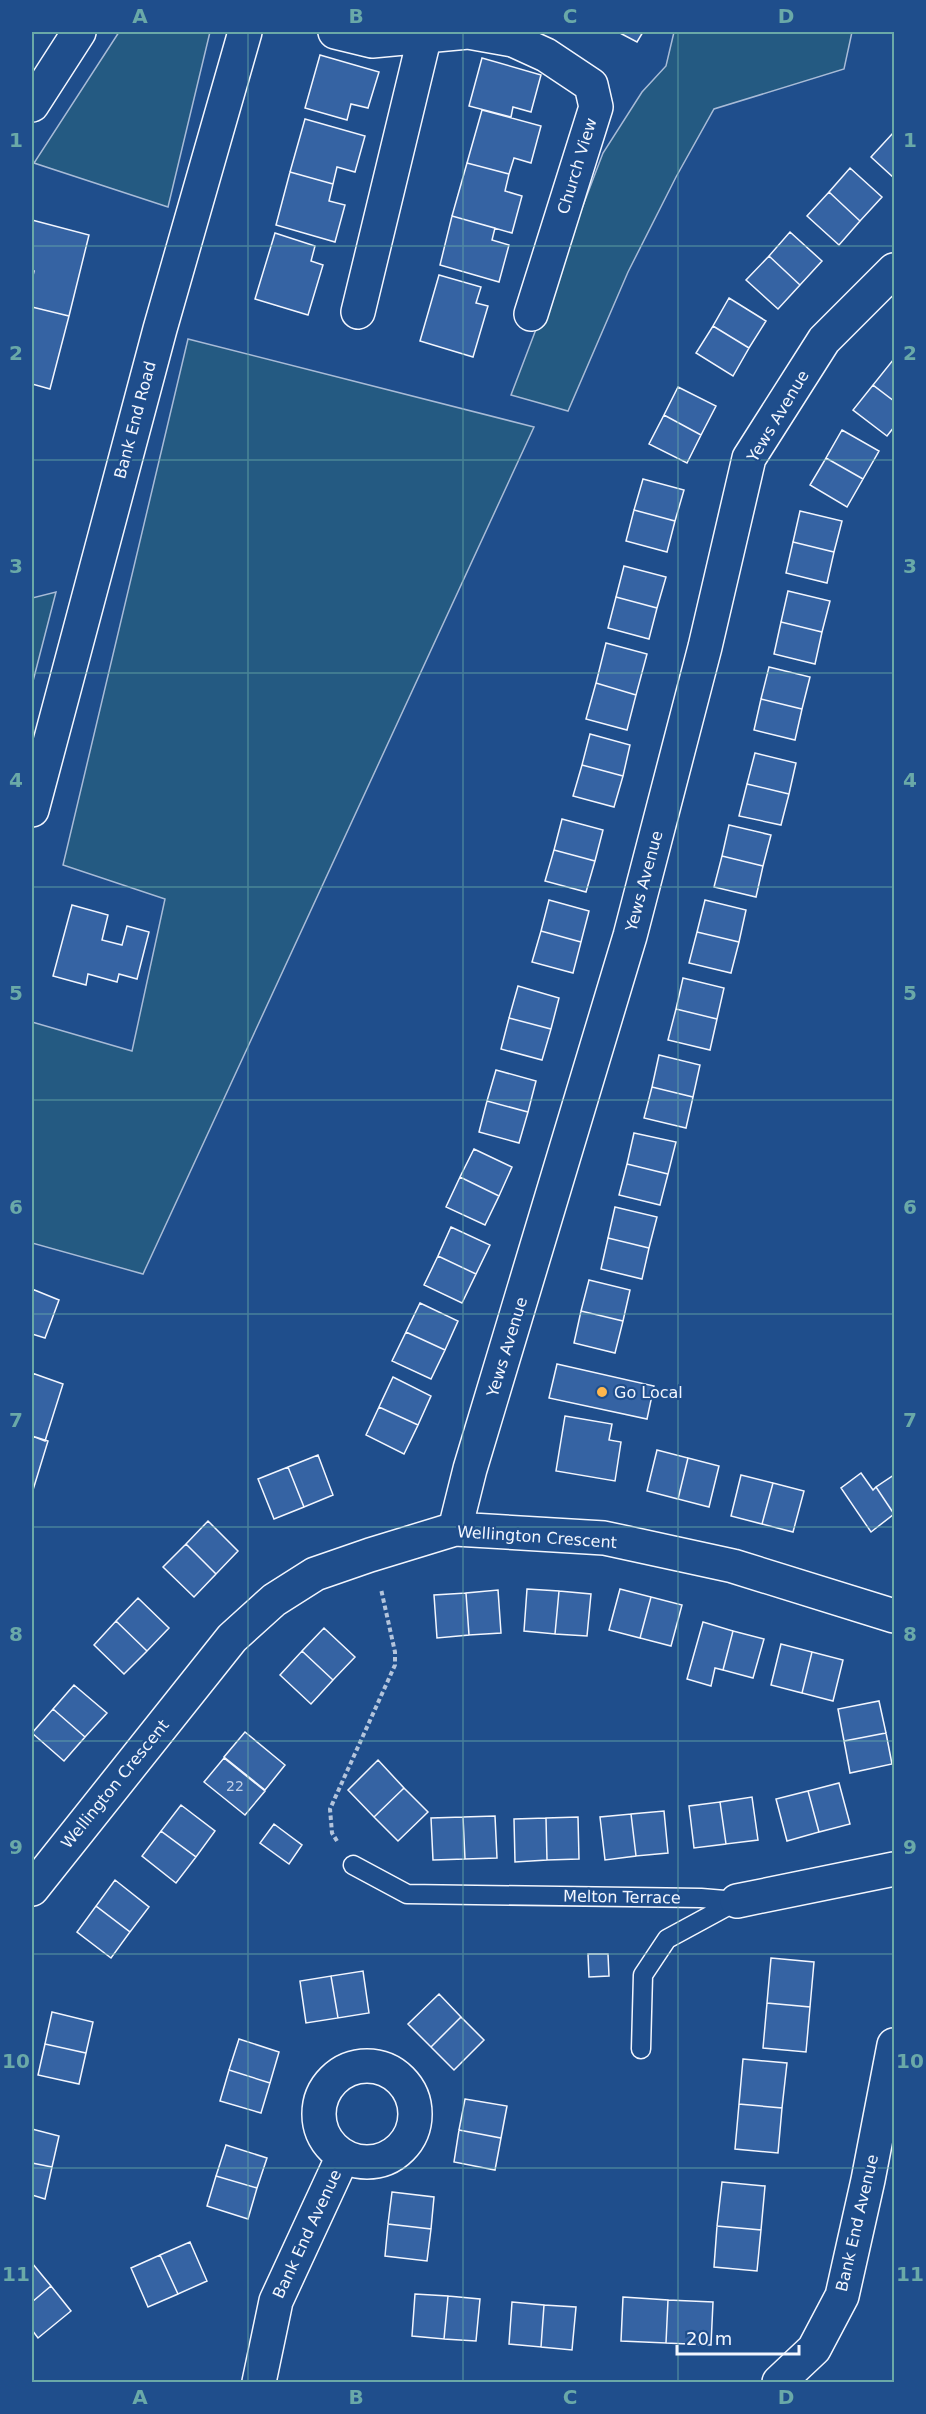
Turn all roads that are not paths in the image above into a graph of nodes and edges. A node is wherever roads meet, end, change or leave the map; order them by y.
1 (79, 32) edge
2 (245, 32) edge
3 (335, 32) edge
4 (425, 35) junction
5 (32, 105) edge
6 (894, 270) edge
7 (358, 312) dead end
8 (531, 314) dead end
9 (32, 810) edge
10 (455, 1529) junction
11 (894, 1616) edge
12 (353, 1865) road end
13 (894, 1869) edge
14 (32, 1889) edge
15 (736, 1900) junction
16 (894, 2044) edge
17 (641, 2049) dead end
18 (343, 2156) dead end
19 (881, 2182) edge
20 (259, 2382) edge
21 (779, 2382) edge

1 - 5 street
2 - 9 street, Bank End Road
3 - 4 street, Church View
4 - 7 street
4 - 8 street, Church View
6 - 10 street, Yews Avenue
10 - 11 street, Wellington Crescent
10 - 14 street, Wellington Crescent
12 - 15 lane, Melton Terrace
13 - 15 street, Melton Terrace
15 - 17 lane
16 - 19 street, Bank End Avenue
18 - 20 street, Bank End Avenue
19 - 21 street, Bank End Avenue

